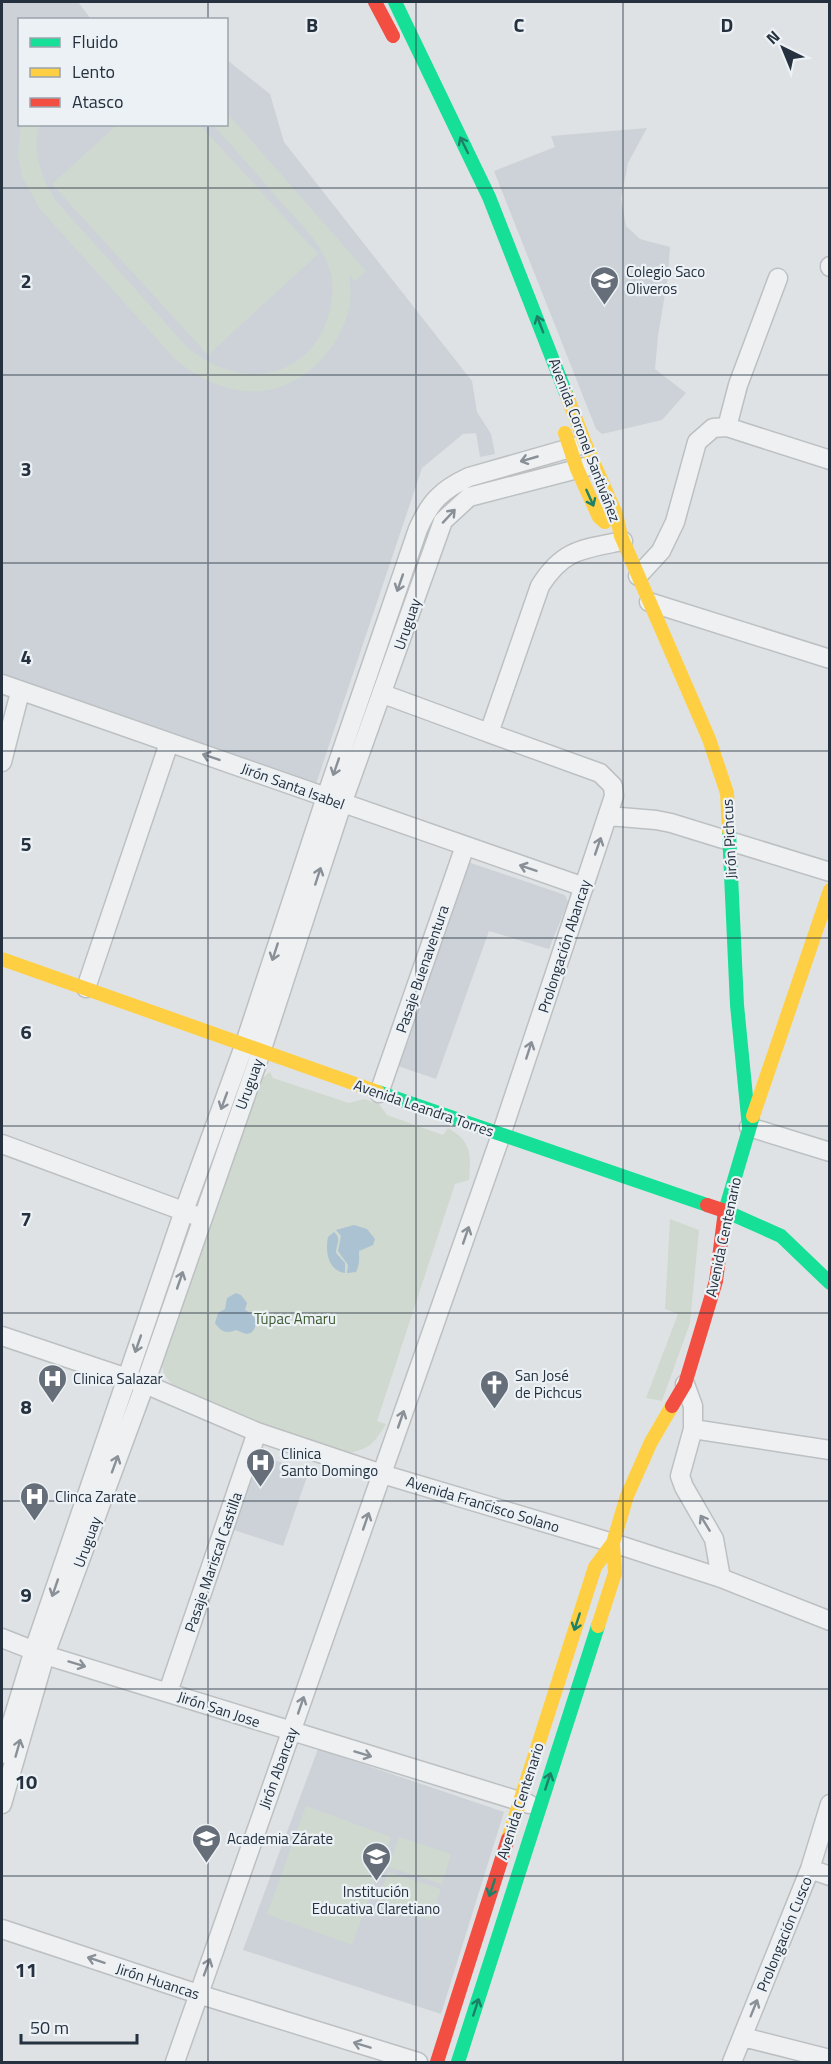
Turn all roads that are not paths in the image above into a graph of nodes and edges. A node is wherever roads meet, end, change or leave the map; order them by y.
1 (375, 2) edge
2 (395, 2) edge
3 (401, 53) dead end
4 (478, 206) dead end
5 (778, 278) dead end
6 (533, 348) dead end
7 (555, 363) junction
8 (541, 368) dead end
9 (559, 418) dead end
10 (727, 427) junction
11 (578, 445) junction
12 (830, 460) edge
13 (595, 464) junction
14 (577, 469) junction
15 (622, 538) junction
16 (638, 576) junction
17 (649, 602) junction
18 (830, 659) edge
19 (2, 684) edge
20 (20, 692) junction
21 (382, 694) junction
22 (489, 733) junction
23 (169, 743) junction
24 (2, 762) edge
25 (334, 801) junction
26 (608, 816) junction
27 (729, 842) junction
28 (465, 846) junction
29 (830, 872) edge
30 (584, 887) junction
31 (830, 890) edge
32 (2, 960) edge
33 (86, 988) junction
34 (252, 1049) junction
35 (379, 1093) junction
36 (749, 1126) junction
37 (501, 1135) junction
38 (2, 1144) edge
39 (830, 1152) edge
40 (184, 1211) junction
41 (725, 1211) junction
42 (202, 1217) junction
43 (830, 1283) edge
44 (2, 1336) edge
45 (127, 1378) junction
46 (145, 1384) junction
47 (685, 1384) junction
48 (693, 1429) junction
49 (257, 1432) junction
50 (830, 1450) edge
51 (382, 1474) junction
52 (613, 1543) junction
53 (721, 1578) junction
54 (830, 1621) edge
55 (2, 1638) edge
56 (40, 1652) junction
57 (168, 1692) junction
58 (292, 1732) junction
59 (2, 1754) edge
60 (520, 1802) junction
61 (2, 1804) edge
62 (830, 1804) edge
63 (540, 1808) junction
64 (810, 1869) junction
65 (830, 1876) edge
66 (2, 1929) edge
67 (198, 1994) junction
68 (743, 2037) junction
69 (830, 2059) edge
70 (175, 2062) edge
71 (418, 2062) edge
72 (437, 2062) edge
73 (458, 2062) edge
74 (732, 2062) edge

1 - 3 main road
7 -> 2 main road, Avenida Coronel Santiváñez
4 - 6 main road, Avenida Coronel Santiváñez
5 - 10 street
7 - 8 main road
7 - 11 main road, Avenida Coronel Santiváñez
9 - 11 main road, Avenida Coronel Santiváñez
10 - 12 street
10 - 16 street
11 - 13 main road, Avenida Coronel Santiváñez
11 - 14 main road, Avenida Coronel Santiváñez
11 -> 25 street, Uruguay
13 - 14 street, Uruguay
13 - 15 main road, Avenida Coronel Santiváñez
14 -> 15 main road, Avenida Coronel Santiváñez
21 -> 14 street, Uruguay
15 - 16 main road, Jirón Pichcus
15 - 22 street
16 - 17 main road, Jirón Pichcus
17 - 18 street
17 - 27 main road, Jirón Pichcus
19 - 20 street, Jirón Santa Isabel
20 - 23 street, Jirón Santa Isabel
20 - 24 street
21 - 22 street
21 - 25 street, Uruguay
22 - 26 street, Prolongación Abancay
25 -> 23 street, Jirón Santa Isabel
23 - 33 street
25 - 28 street, Jirón Santa Isabel
25 - 34 street, Uruguay
26 - 27 street
30 -> 26 street, Prolongación Abancay
27 - 29 street
27 - 36 main road, Jirón Pichcus
30 -> 28 street, Jirón Santa Isabel
28 - 35 street, Pasaje Buenaventura
37 -> 30 street, Prolongación Abancay
31 - 36 main road, Avenida Centenario
32 - 33 main road, Avenida Leandra Torres
33 - 34 main road, Avenida Leandra Torres
34 - 35 main road, Avenida Leandra Torres
34 -> 40 street, Uruguay
34 - 42 street, Uruguay
35 - 37 main road, Avenida Leandra Torres
36 - 39 street
36 - 41 main road, Avenida Centenario
37 - 41 main road, Avenida Leandra Torres
51 -> 37 street, Prolongación Abancay
38 - 40 street
40 - 42 street
40 -> 45 street, Uruguay
41 - 43 main road, Avenida Leandra Torres
41 - 47 main road, Avenida Centenario
46 -> 42 street, Uruguay
44 - 45 street, Avenida Francisco Solano
45 - 46 street, Avenida Francisco Solano
45 -> 56 street, Uruguay
46 - 49 street, Avenida Francisco Solano
56 -> 46 street, Uruguay
47 - 48 street
47 - 52 main road, Avenida Centenario
48 - 50 street
53 -> 48 street
49 - 51 street, Avenida Francisco Solano
49 - 57 street, Pasaje Mariscal Castilla
51 - 52 street, Avenida Francisco Solano
58 -> 51 street, Jirón Abancay
52 - 53 street, Avenida Francisco Solano
52 -> 60 main road, Avenida Centenario
63 -> 52 main road, Avenida Centenario
53 - 54 street, Avenida Francisco Solano
55 - 56 street, Jirón San Jose
56 -> 57 street, Jirón San Jose
56 - 59 street, Uruguay
61 -> 56 street, Uruguay
57 - 58 street, Jirón San Jose
58 -> 60 street, Jirón San Jose
67 -> 58 street, Jirón Abancay
60 - 63 street, Jirón San Jose
60 -> 72 main road, Avenida Centenario
62 - 64 street, Prolongación Cusco
73 -> 63 main road, Avenida Centenario
64 - 65 street
68 -> 64 street, Prolongación Cusco
67 -> 66 street, Jirón Huancas
67 - 70 street, Jirón Abancay
71 -> 67 street, Jirón Huancas
68 - 69 street
68 - 74 street, Prolongación Cusco

